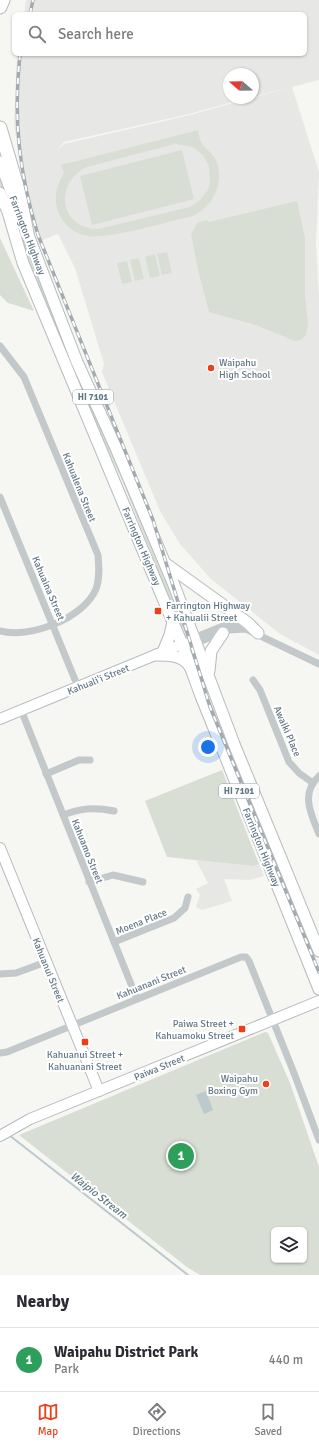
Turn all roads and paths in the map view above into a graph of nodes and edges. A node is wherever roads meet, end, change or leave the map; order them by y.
1 (3, 0) edge
2 (0, 7) edge
3 (0, 128) edge
4 (0, 162) edge
5 (0, 193) edge
6 (0, 209) edge
7 (27, 232) junction
8 (23, 263) junction
9 (0, 346) edge
10 (0, 497) edge
11 (162, 561) junction
12 (173, 621) junction
13 (52, 623) junction
14 (246, 629) junction
15 (0, 631) edge
16 (223, 633) junction
17 (258, 633) junction
18 (195, 640) junction
19 (182, 644) junction
20 (160, 653) junction
21 (319, 664) edge
22 (191, 669) junction
23 (253, 680) dead end
24 (210, 684) junction
25 (78, 687) junction
26 (21, 710) junction
27 (0, 719) edge
28 (90, 760) dead end
29 (46, 774) junction
30 (319, 776) edge
31 (313, 783) junction
32 (114, 811) dead end
33 (63, 815) junction
34 (319, 834) edge
35 (0, 848) edge
36 (89, 882) junction
37 (143, 882) dead end
38 (188, 897) dead end
39 (114, 942) junction
40 (319, 951) edge
41 (46, 962) junction
42 (0, 974) edge
43 (319, 989) edge
44 (137, 999) junction
45 (319, 1001) edge
46 (274, 1020) junction
47 (72, 1026) junction
48 (0, 1053) edge
49 (99, 1091) junction
50 (0, 1136) edge
51 (319, 1140) edge

1 - 2 highway
3 - 7 highway
4 - 7 main road, Farrington Highway / HI 7101
5 - 8 main road, Farrington Highway / HI 7101
6 - 8 main road
7 - 11 main road, Farrington Highway / HI 7101
8 - 12 main road, Farrington Highway / HI 7101
9 - 13 street, Kahualena Street
10 - 13 street, Kahuaina Street
11 - 17 main road
11 - 18 main road, Farrington Highway / HI 7101
12 - 19 main road, Farrington Highway / HI 7101
12 - 20 main road
13 - 15 street, Kahualena Street
13 - 25 street, Kahuaina Street
14 - 16 street
14 - 17 street
14 - 18 street
16 - 18 street
16 - 24 main road
17 - 21 street
18 - 19 street, Kahuali'i Street
18 - 24 main road, Farrington Highway / HI 7101
19 - 20 street, Kahuali'i Street
19 - 22 main road, Farrington Highway / HI 7101
20 - 22 main road
20 - 25 street, Kahuali'i Street
22 - 43 main road, Farrington Highway / HI 7101
23 - 31 street, Awaiki Place
24 - 40 main road, Farrington Highway / HI 7101
25 - 26 street, Kahuali'i Street
26 - 27 street, Kahuali'i Street
26 - 29 street, Kahuamo Street
28 - 29 street
29 - 33 street, Kahuamo Street
30 - 31 street
31 - 34 street
32 - 33 street
33 - 36 street, Kahuamo Street
35 - 41 street, Kahuanui Street
36 - 37 street
36 - 39 street, Kahuamo Street
38 - 39 street, Moena Place
39 - 44 street, Kahuamo Street
41 - 42 street
41 - 47 street, Kahuanui Street
44 - 46 street, Kahuanani Street
44 - 47 street, Kahuanani Street
45 - 46 street, Paiwa Street
46 - 49 street, Paiwa Street
46 - 51 street
47 - 48 street, Kahuanani Street
47 - 49 street, Kahuanui Street
49 - 50 street, Paiwa Street

